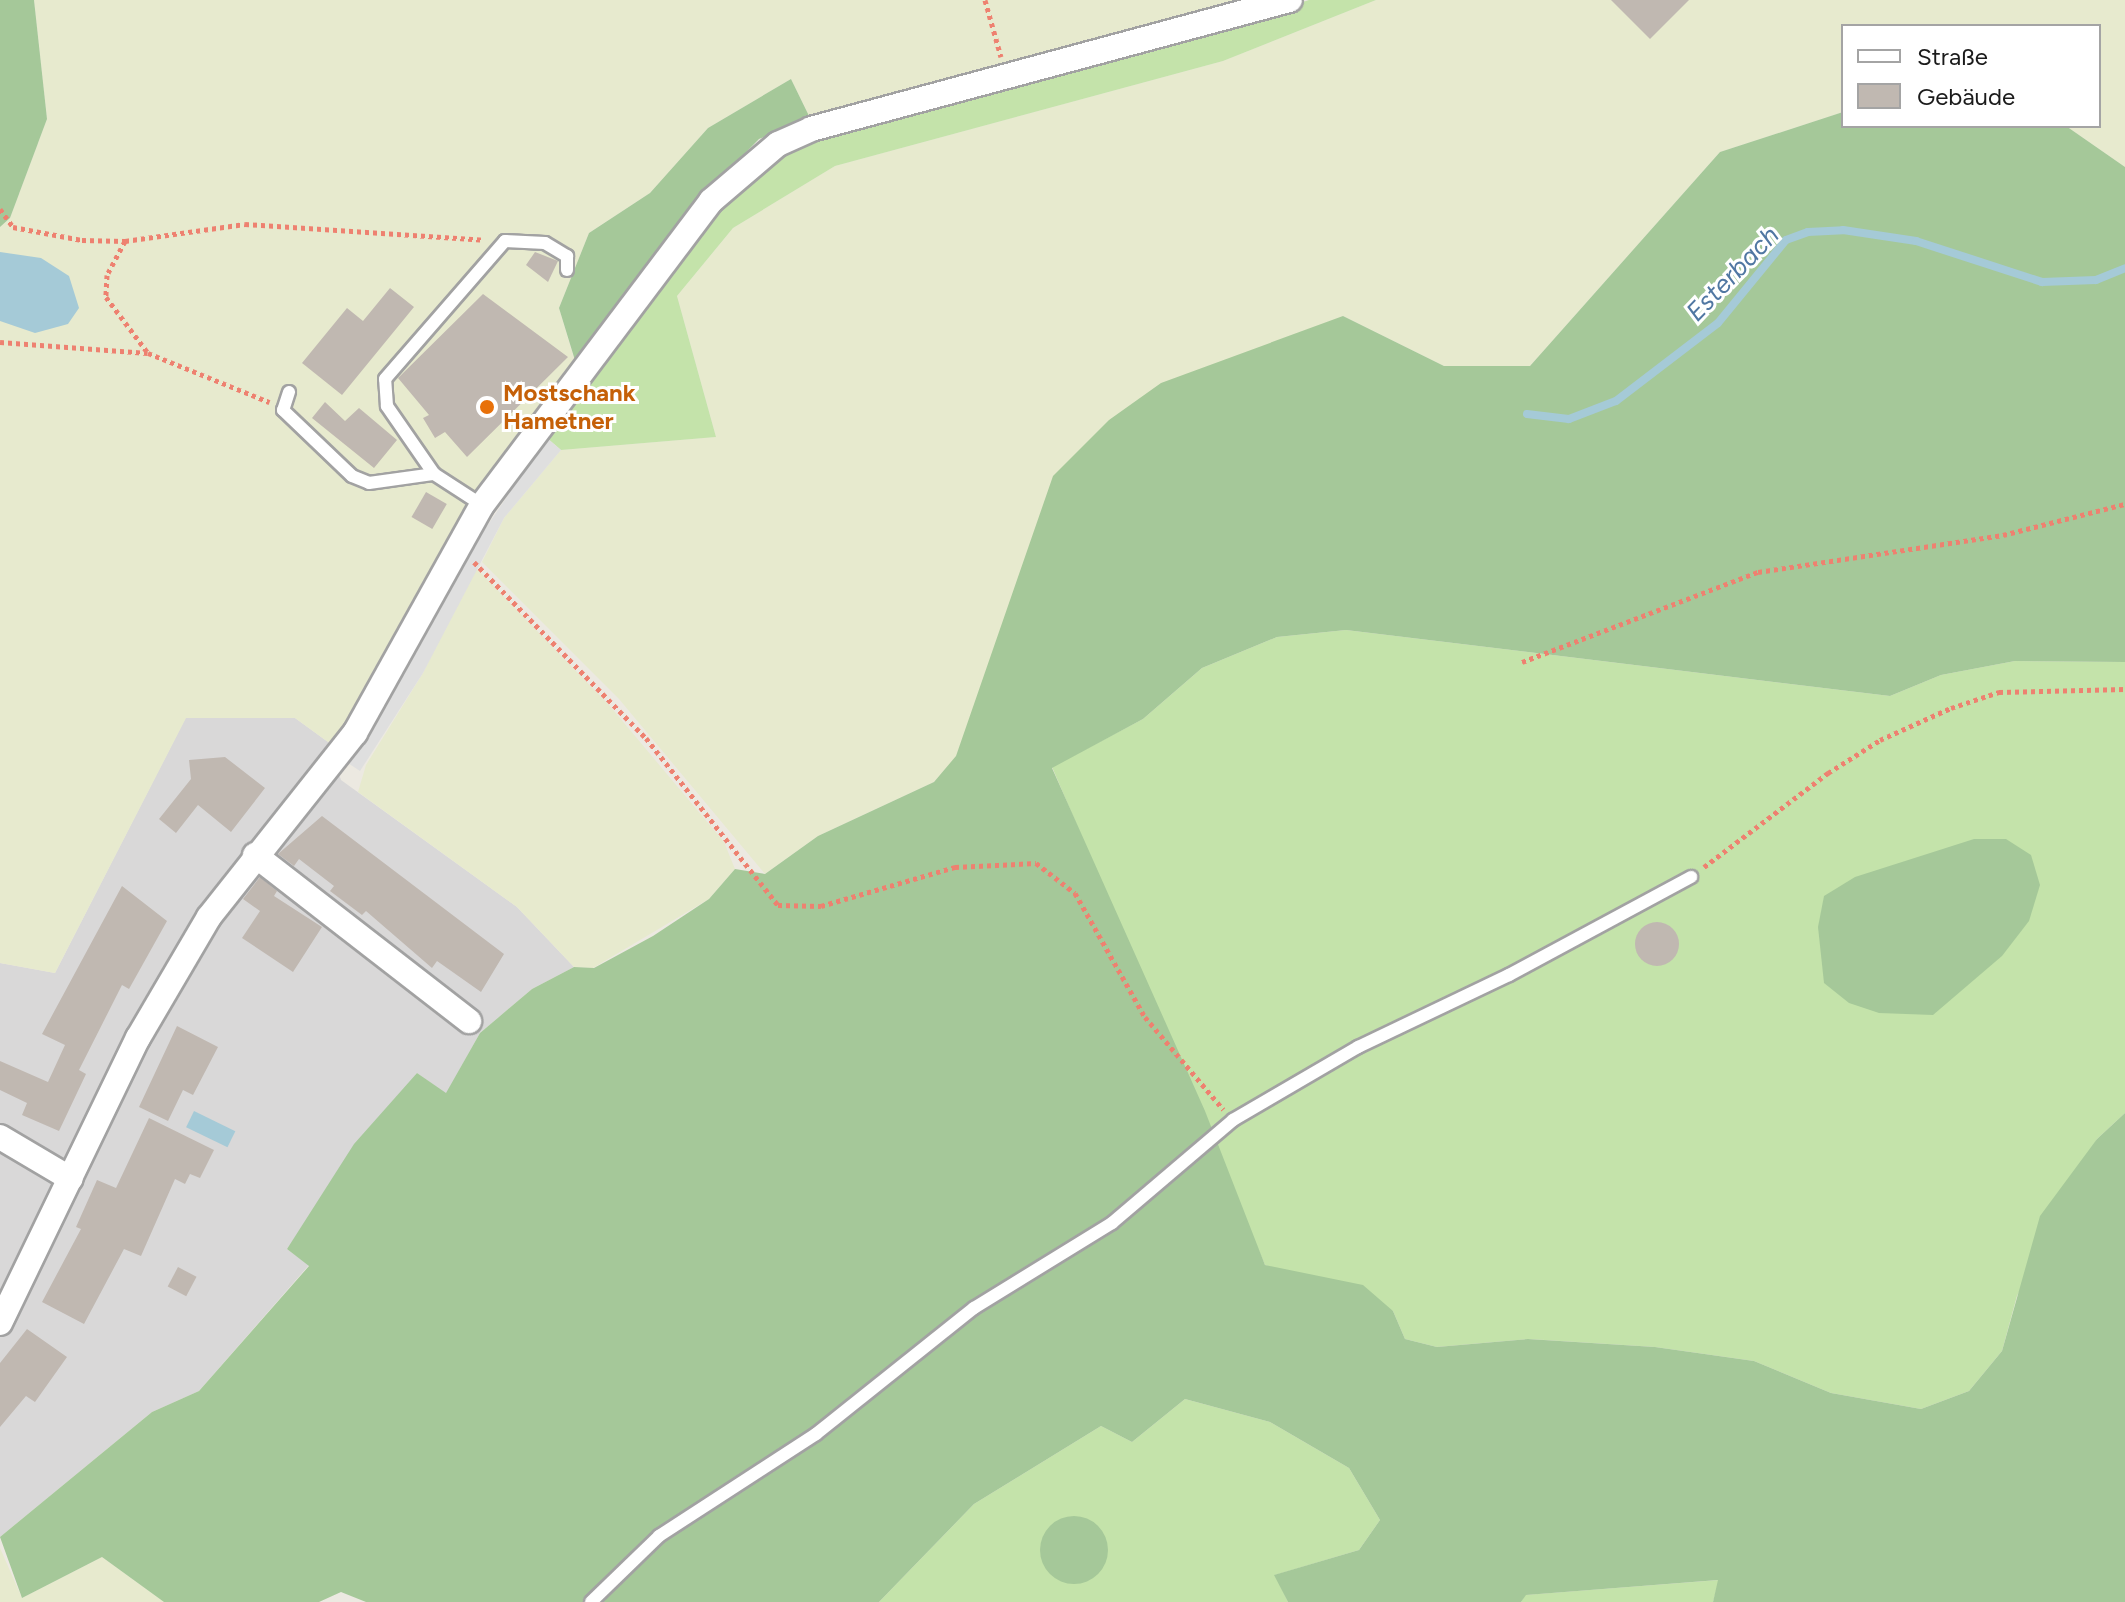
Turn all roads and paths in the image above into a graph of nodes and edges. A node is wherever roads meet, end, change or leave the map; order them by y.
1 (985, 0) edge
2 (1290, 0) edge
3 (1007, 77) junction
4 (0, 209) edge
5 (125, 241) junction
6 (505, 241) junction
7 (567, 270) dead end
8 (0, 342) edge
9 (148, 353) junction
10 (289, 392) dead end
11 (283, 410) junction
12 (434, 474) junction
13 (2125, 504) edge
14 (482, 505) junction
15 (456, 551) junction
16 (1522, 662) dead end
17 (2125, 689) edge
18 (255, 855) junction
19 (1691, 877) joint
20 (469, 1021) dead end
21 (1233, 1120) junction
22 (0, 1137) edge
23 (71, 1179) junction
24 (0, 1323) edge
25 (591, 1602) edge

1 - 3 path
2 - 3 street
3 - 14 street
4 - 5 path
5 - 6 path
5 - 9 path
6 - 7 lane
6 - 12 lane
8 - 9 path
9 - 11 path
10 - 11 lane
11 - 12 lane
12 - 14 lane
13 - 16 path
14 - 15 street
15 - 18 street
15 - 21 path
17 - 19 path
18 - 20 street
18 - 23 street
19 - 21 lane
21 - 25 lane
22 - 23 street
23 - 24 street

